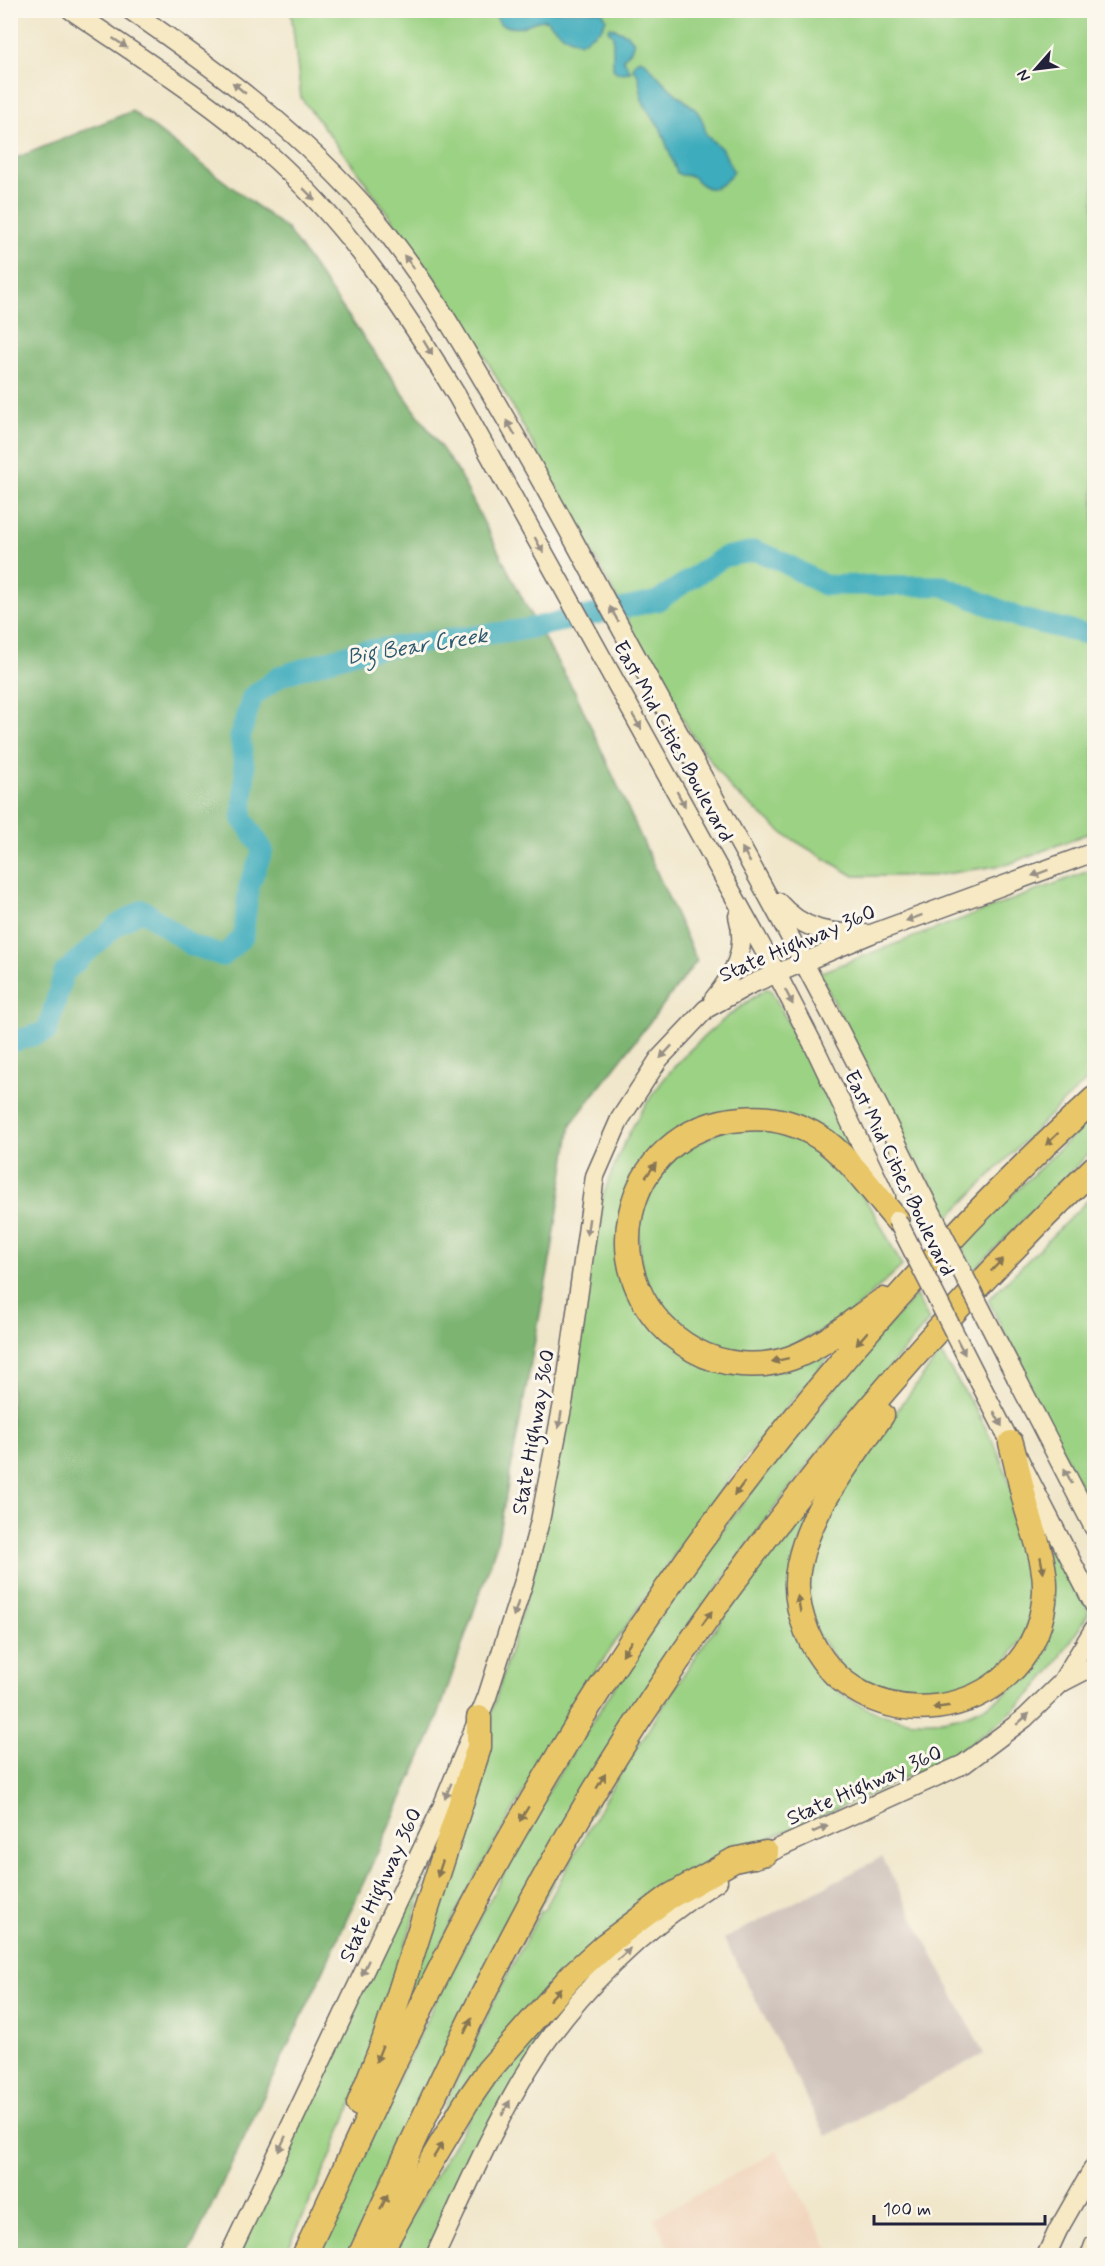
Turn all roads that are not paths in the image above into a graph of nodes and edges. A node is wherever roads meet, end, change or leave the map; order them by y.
1 (71, 10) edge
2 (130, 10) edge
3 (1095, 852) edge
4 (711, 854) junction
5 (761, 882) junction
6 (871, 934) junction
7 (804, 963) junction
8 (776, 972) junction
9 (706, 1009) junction
10 (1095, 1099) edge
11 (1095, 1168) edge
12 (897, 1220) junction
13 (914, 1278) junction
14 (928, 1339) junction
15 (1011, 1443) junction
16 (1095, 1528) edge
17 (1095, 1605) edge
18 (1095, 1629) edge
19 (1095, 1666) edge
20 (1062, 1683) junction
21 (479, 1718) junction
22 (766, 1853) junction
23 (1095, 2167) edge
24 (1095, 2245) edge
25 (229, 2256) edge
26 (292, 2256) edge
27 (304, 2256) edge
28 (360, 2256) edge
29 (378, 2256) edge
30 (435, 2256) edge
31 (1046, 2256) edge
32 (1090, 2256) edge

1 -> 4 main road, East Mid Cities Boulevard
5 -> 2 main road, East Mid Cities Boulevard
3 -> 6 main road, State Highway 360
4 - 8 main road, East Mid Cities Boulevard
4 - 9 main road
5 - 6 main road
5 - 7 main road, East Mid Cities Boulevard
6 - 7 main road, State Highway 360
7 - 8 main road, State Highway 360
16 -> 7 main road, East Mid Cities Boulevard, bridge
8 - 9 main road, State Highway 360
8 -> 12 main road, East Mid Cities Boulevard
9 -> 21 main road, State Highway 360
10 -> 13 highway
14 -> 11 highway
13 -> 12 highway
12 -> 15 main road, East Mid Cities Boulevard, bridge
13 -> 27 highway
15 -> 14 highway
28 -> 14 highway
15 - 17 main road, East Mid Cities Boulevard
18 - 20 main road, State Highway 360
19 - 20 main road
22 -> 20 main road, State Highway 360
21 -> 25 main road, State Highway 360
21 -> 26 highway
29 -> 22 highway
30 -> 22 main road, State Highway 360
23 - 31 main road
24 - 32 main road

